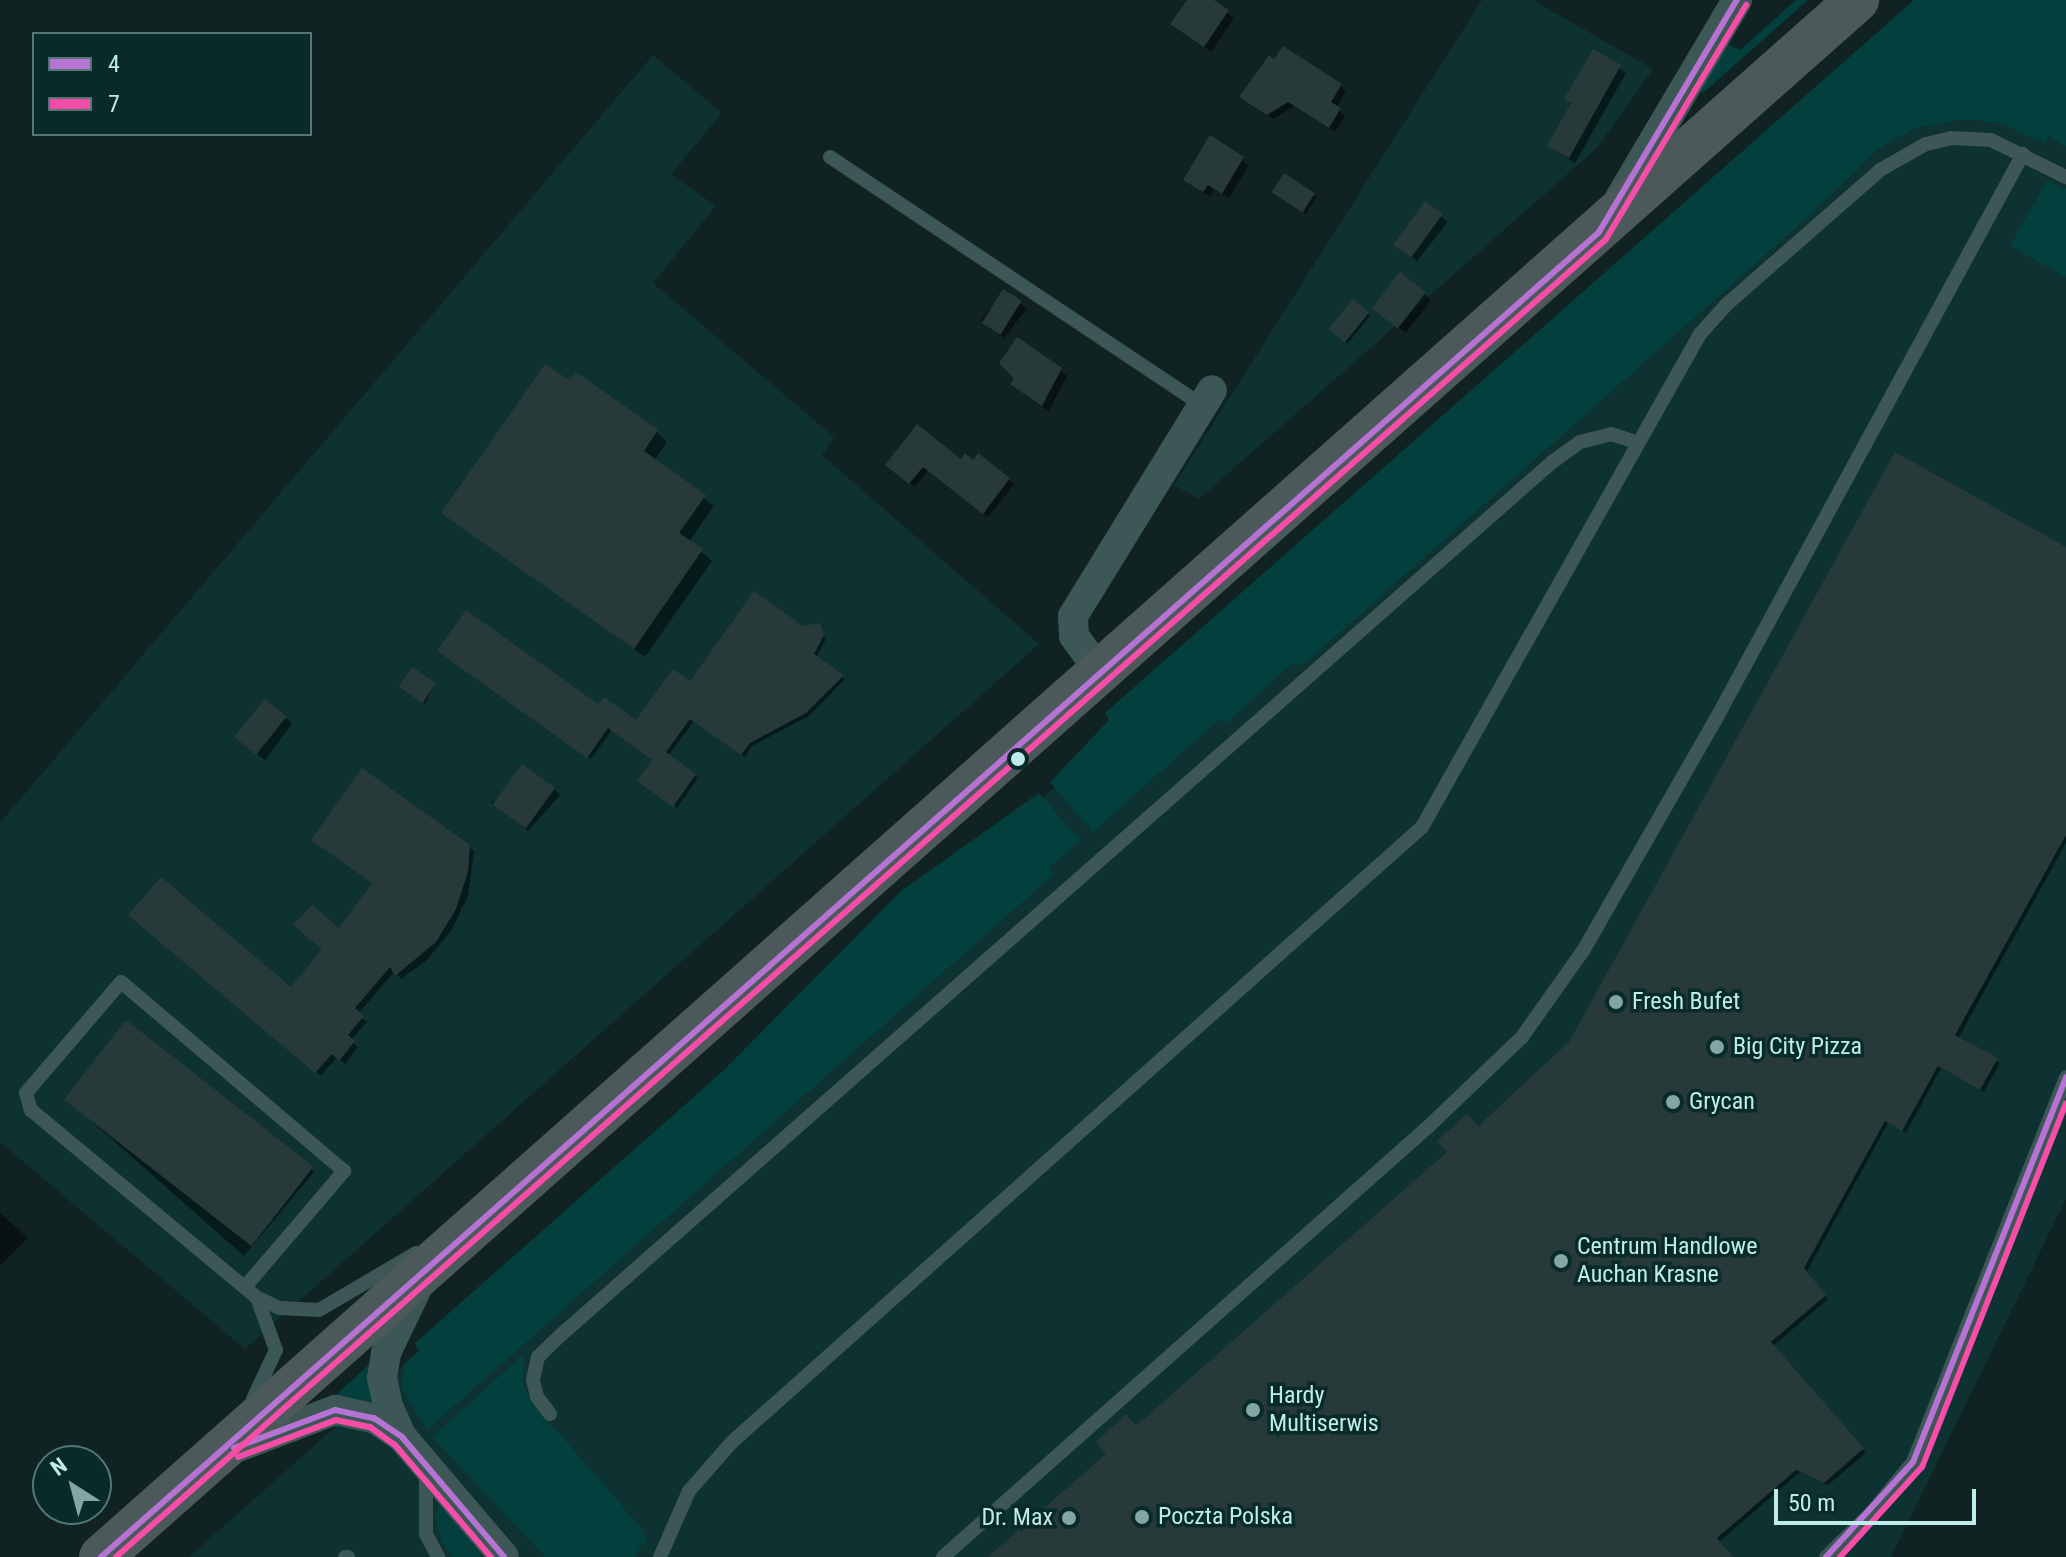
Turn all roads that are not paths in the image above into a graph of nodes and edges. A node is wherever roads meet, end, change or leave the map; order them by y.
1 (1737, 0) edge
2 (1857, 0) edge
3 (2023, 154) junction
4 (830, 157) dead end
5 (2066, 177) edge
6 (1599, 232) junction
7 (1208, 398) joint
8 (1638, 443) junction
9 (1101, 673) junction
10 (2066, 1077) edge
11 (496, 1207) junction
12 (429, 1264) junction
13 (250, 1292) junction
14 (550, 1414) dead end
15 (402, 1437) junction
16 (217, 1455) junction
17 (426, 1466) junction
18 (101, 1557) edge
19 (438, 1557) edge
20 (504, 1557) edge
21 (660, 1557) edge
22 (943, 1557) edge
23 (1826, 1557) edge

1 - 6 street
2 - 6 main road
3 - 5 lane
3 - 8 lane
3 - 22 lane
4 - 7 lane
6 - 9 main road
7 - 9 street
8 - 14 lane
8 - 21 lane
9 - 11 main road
10 - 23 lane
11 - 12 main road
11 - 13 lane
12 - 15 street
12 - 16 main road
13 - 13 lane
13 - 16 lane
15 - 16 street
15 - 17 street
16 - 18 main road
17 - 19 lane
17 - 20 street

